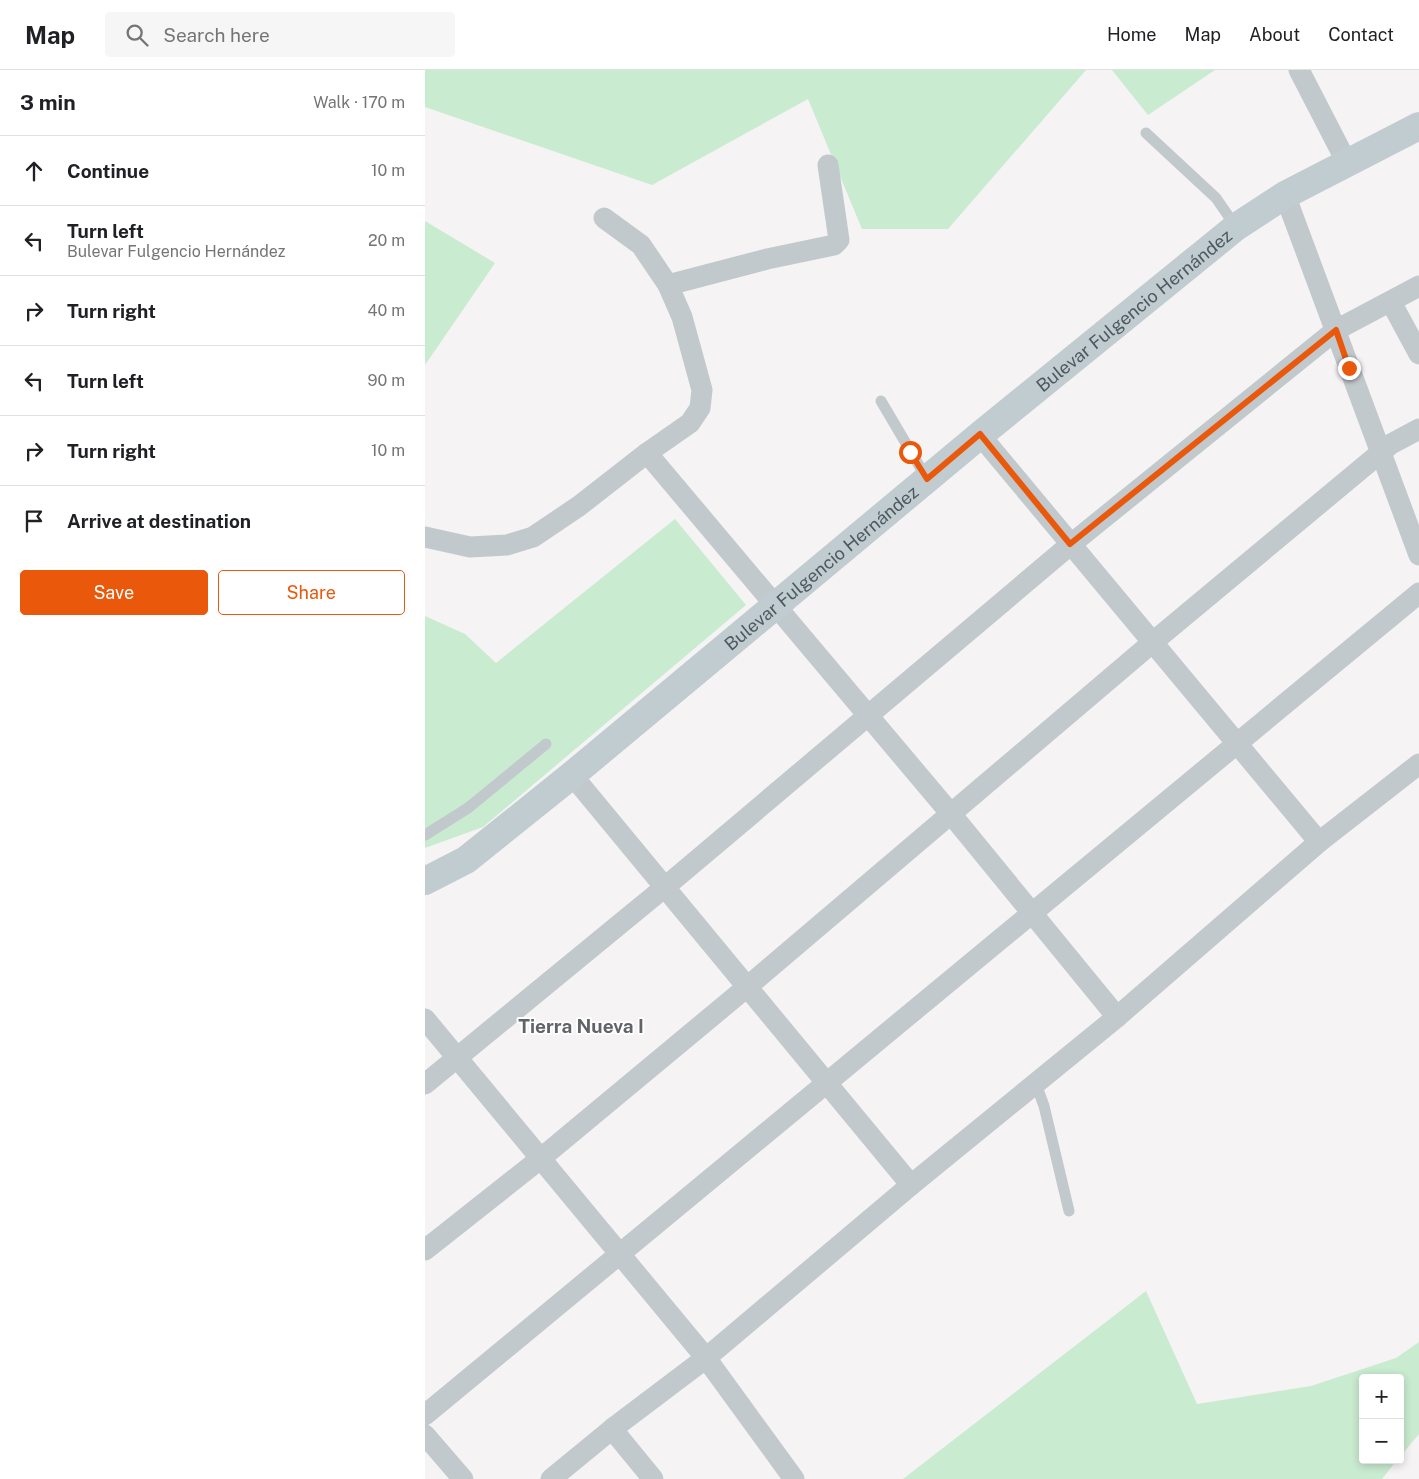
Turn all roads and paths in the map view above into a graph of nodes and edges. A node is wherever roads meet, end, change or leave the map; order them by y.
1 (1299, 70) edge
2 (1419, 126) edge
3 (1146, 133) dead end
4 (1347, 163) junction
5 (827, 165) dead end
6 (1285, 195) junction
7 (604, 218) dead end
8 (1236, 227) junction
9 (668, 285) junction
10 (1419, 286) edge
11 (1391, 302) junction
12 (1336, 330) junction
13 (1419, 354) edge
14 (881, 401) dead end
15 (1419, 429) edge
16 (980, 434) junction
17 (647, 452) junction
18 (1380, 454) junction
19 (927, 479) junction
20 (425, 537) edge
21 (1070, 544) junction
22 (1419, 555) edge
23 (1419, 593) edge
24 (775, 606) junction
25 (1153, 642) junction
26 (868, 716) junction
27 (1237, 742) junction
28 (546, 744) dead end
29 (1419, 764) edge
30 (572, 775) junction
31 (951, 814) junction
32 (425, 835) edge
33 (1319, 842) junction
34 (425, 881) edge
35 (665, 887) junction
36 (1031, 913) junction
37 (747, 987) junction
38 (1117, 1017) junction
39 (425, 1019) edge
40 (457, 1057) junction
41 (827, 1083) junction
42 (425, 1084) edge
43 (1036, 1084) junction
44 (540, 1159) junction
45 (911, 1185) junction
46 (1069, 1211) dead end
47 (425, 1250) edge
48 (621, 1256) junction
49 (706, 1358) junction
50 (425, 1416) edge
51 (612, 1429) junction
52 (425, 1435) edge
53 (463, 1479) edge
54 (551, 1479) edge
55 (653, 1479) edge
56 (794, 1479) edge

1 - 4 street
2 - 4 street, Bulevar Fulgencio Hernández
3 - 8 lane
4 - 6 street, Bulevar Fulgencio Hernández
5 - 9 street
6 - 8 street, Bulevar Fulgencio Hernández
6 - 12 street
7 - 9 street
8 - 16 street, Bulevar Fulgencio Hernández
9 - 17 street
10 - 11 street
11 - 12 street
11 - 13 street
12 - 18 street
12 - 21 street
14 - 19 lane
15 - 18 street
16 - 19 street, Bulevar Fulgencio Hernández
16 - 21 street
17 - 20 street
17 - 24 street
18 - 22 street
18 - 25 street
19 - 24 street, Bulevar Fulgencio Hernández
21 - 25 street
21 - 26 street
23 - 27 street
24 - 26 street
24 - 30 street, Bulevar Fulgencio Hernández
25 - 27 street
25 - 31 street
26 - 31 street
26 - 35 street
27 - 33 street
27 - 36 street
28 - 32 lane
29 - 33 street
30 - 34 street, Bulevar Fulgencio Hernández
30 - 35 street
31 - 36 street
31 - 37 street
33 - 38 street
35 - 37 street
35 - 40 street
36 - 38 street
36 - 41 street
37 - 41 street
37 - 44 street
38 - 43 street
39 - 40 street
40 - 42 street
40 - 44 street
41 - 45 street
41 - 48 street
43 - 45 street
43 - 46 lane
44 - 47 street
44 - 48 street
45 - 49 street
48 - 49 street
48 - 50 street
49 - 51 street
49 - 56 street
51 - 54 street
51 - 55 street
52 - 53 street

